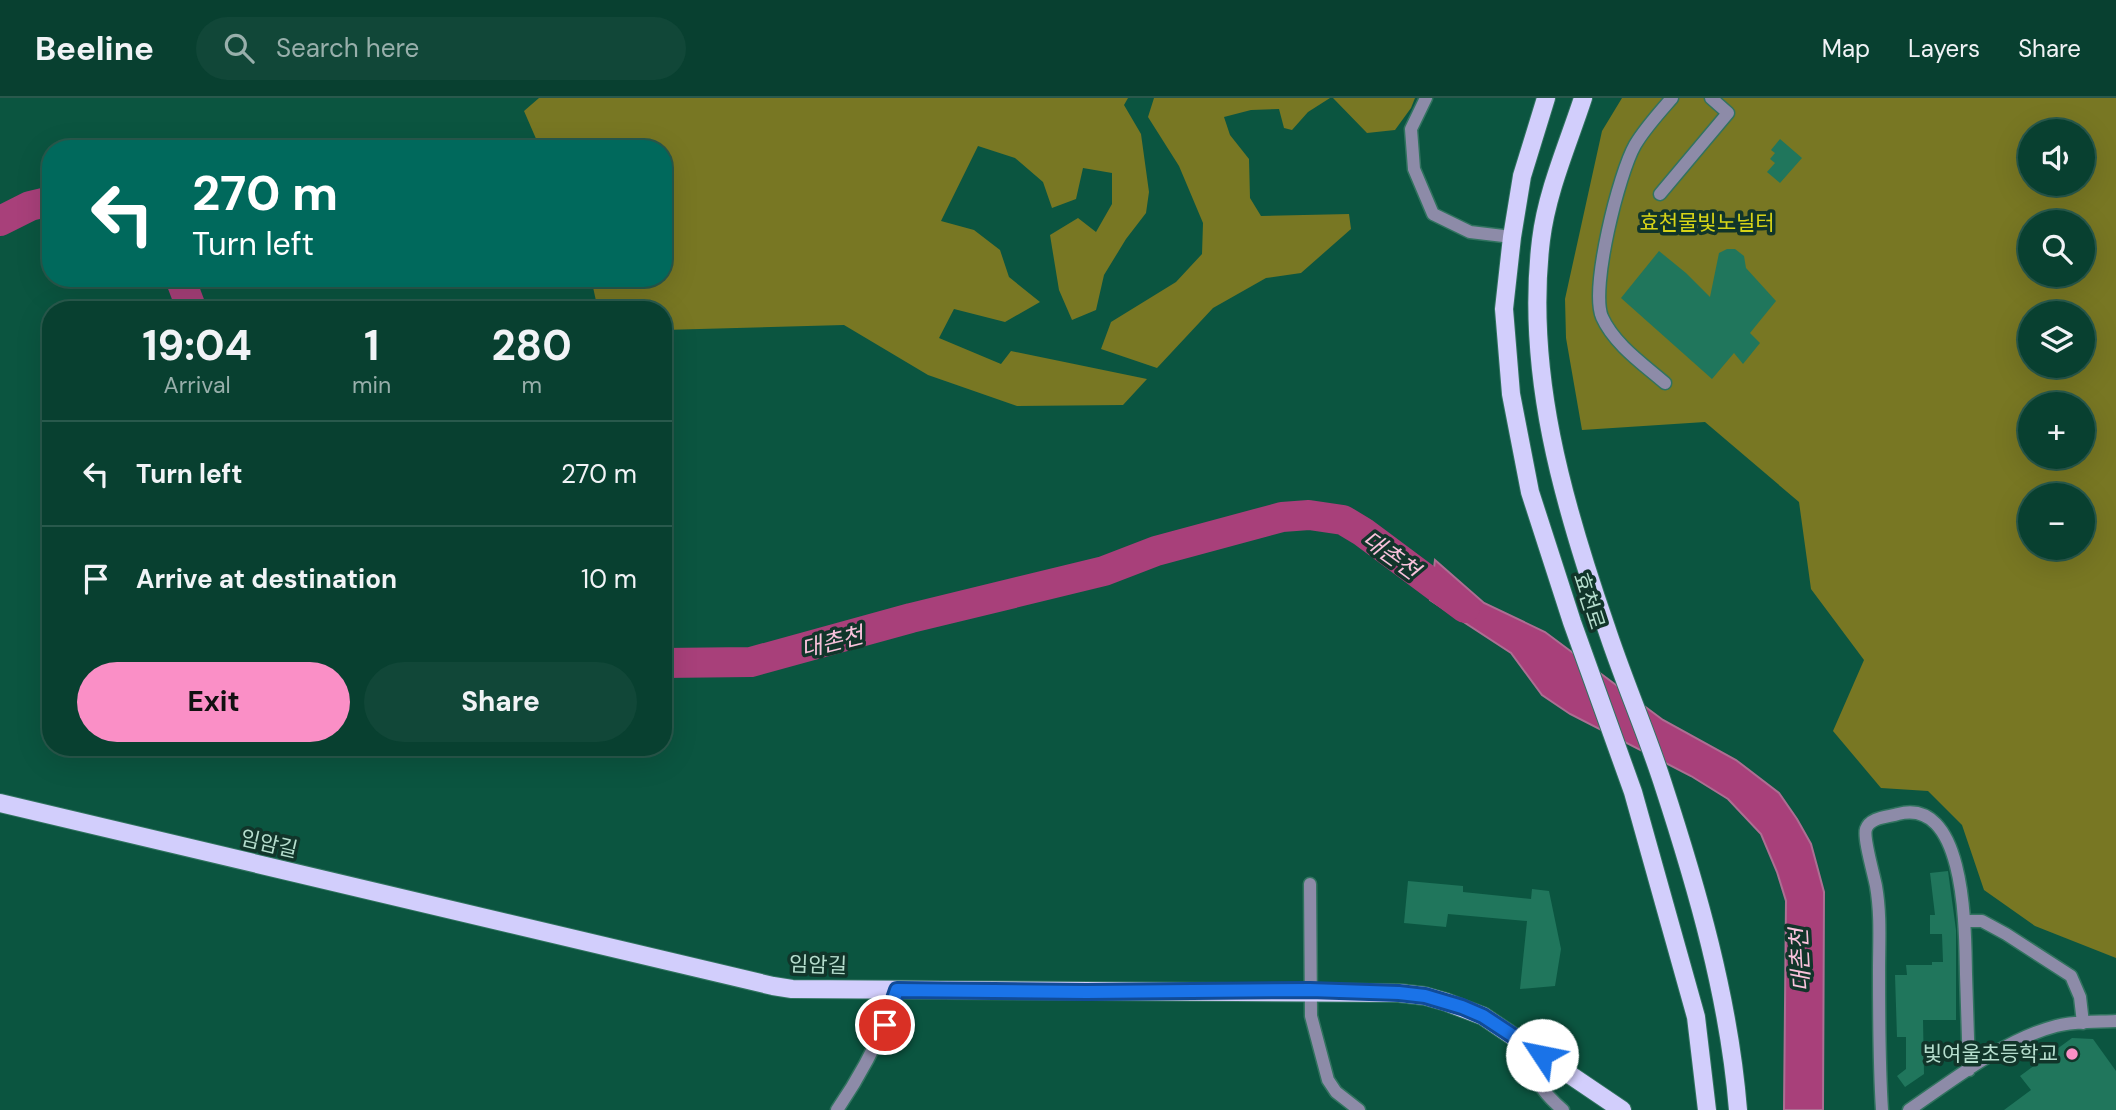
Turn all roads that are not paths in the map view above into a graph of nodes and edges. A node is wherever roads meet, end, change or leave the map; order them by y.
1 (1426, 98) edge
2 (1546, 98) edge
3 (1583, 98) edge
4 (1672, 98) edge
5 (1711, 98) edge
6 (1660, 194) dead end
7 (1512, 237) junction
8 (1665, 383) dead end
9 (0, 803) edge
10 (1310, 884) dead end
11 (1964, 922) junction
12 (897, 990) junction
13 (1310, 990) junction
14 (2116, 1021) edge
15 (2082, 1023) junction
16 (1526, 1045) junction
17 (1969, 1070) junction
18 (1705, 1092) junction
19 (837, 1110) edge
20 (1359, 1110) edge
21 (1563, 1110) edge
22 (1622, 1110) edge
23 (1696, 1110) edge
24 (1707, 1110) edge
25 (1738, 1110) edge
26 (1882, 1110) edge
27 (1909, 1110) edge

1 - 7 street
2 - 7 main road, 효천로
3 - 25 main road, 효천로
4 - 8 street
5 - 6 street
7 - 18 main road, 효천로
9 - 12 main road, 임암길
10 - 13 street
11 - 15 street
11 - 17 street
11 - 26 street
12 - 13 main road, 임암길
12 - 19 street
13 - 16 main road, 임암길
13 - 20 street
14 - 15 street
15 - 17 street
16 - 21 street
16 - 22 main road, 임암길
17 - 27 street
18 - 23 main road
18 - 24 main road, 효천로

